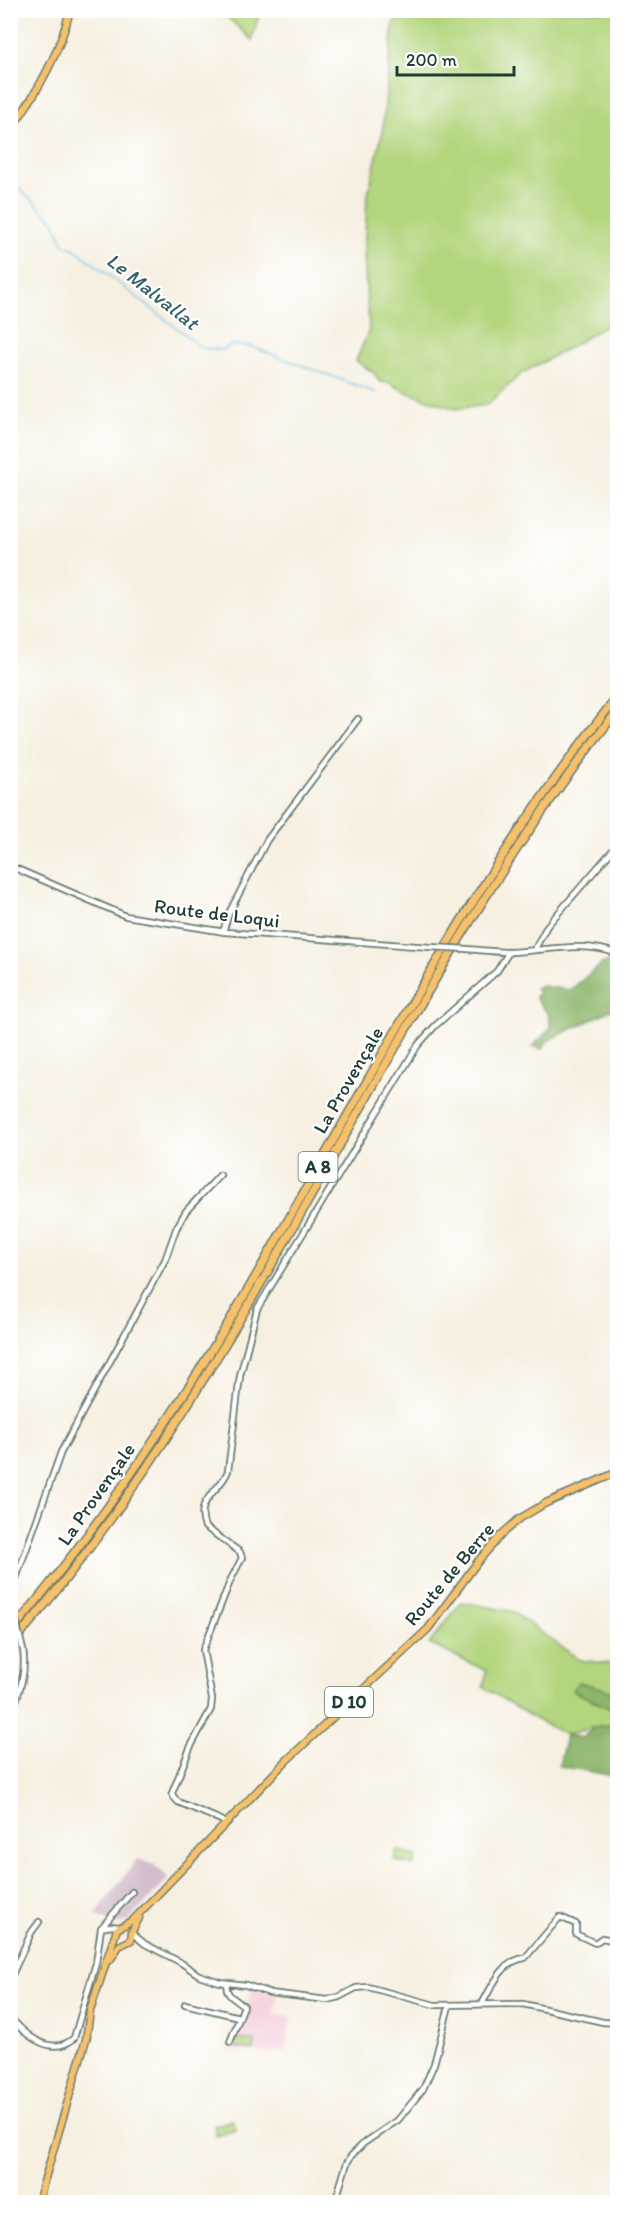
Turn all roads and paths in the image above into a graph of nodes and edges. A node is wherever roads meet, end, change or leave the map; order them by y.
1 (70, 10) edge
2 (10, 130) edge
3 (618, 696) edge
4 (618, 710) edge
5 (358, 719) dead end
6 (618, 844) edge
7 (10, 866) edge
8 (223, 932) junction
9 (535, 949) junction
10 (509, 952) junction
11 (618, 954) edge
12 (220, 1175) dead end
13 (618, 1472) edge
14 (10, 1633) edge
15 (10, 1646) edge
16 (10, 1718) edge
17 (225, 1823) junction
18 (132, 1892) dead end
19 (147, 1905) junction
20 (39, 1922) dead end
21 (121, 1926) junction
22 (103, 1928) junction
23 (132, 1933) junction
24 (115, 1935) junction
25 (618, 1941) edge
26 (125, 1942) junction
27 (145, 1944) junction
28 (10, 1979) edge
29 (227, 1983) junction
30 (185, 2004) dead end
31 (482, 2004) junction
32 (449, 2006) junction
33 (10, 2017) edge
34 (239, 2017) junction
35 (618, 2023) edge
36 (86, 2039) junction
37 (230, 2042) dead end
38 (38, 2202) edge
39 (335, 2202) edge

1 - 2 main road
3 - 14 highway, La Provençale / A 8
4 - 15 highway, La Provençale / A 8
5 - 8 street
6 - 9 street
7 - 8 street, Route de Loqui
8 - 10 street, Route de Loqui, bridge
9 - 10 street, Route de Loqui
9 - 11 street, Route de Loqui
10 - 17 street
12 - 16 street, bridge
13 - 17 main road, Route de Berre / D 10
17 - 19 main road, Route de Berre
18 - 22 street
19 - 21 main road, Route de Berre
19 - 23 main road, Route de Berre
20 - 28 street
21 - 22 street
21 - 23 main road
21 - 24 main road
22 - 24 street
22 - 33 street
23 - 26 main road, Route de Berre
23 - 27 street
24 - 26 main road
24 - 36 main road
25 - 31 street
26 - 27 street
26 - 36 main road
27 - 29 street
29 - 32 street
29 - 34 street
30 - 34 street
31 - 32 street
31 - 35 street
32 - 39 street
34 - 37 street
36 - 38 main road

